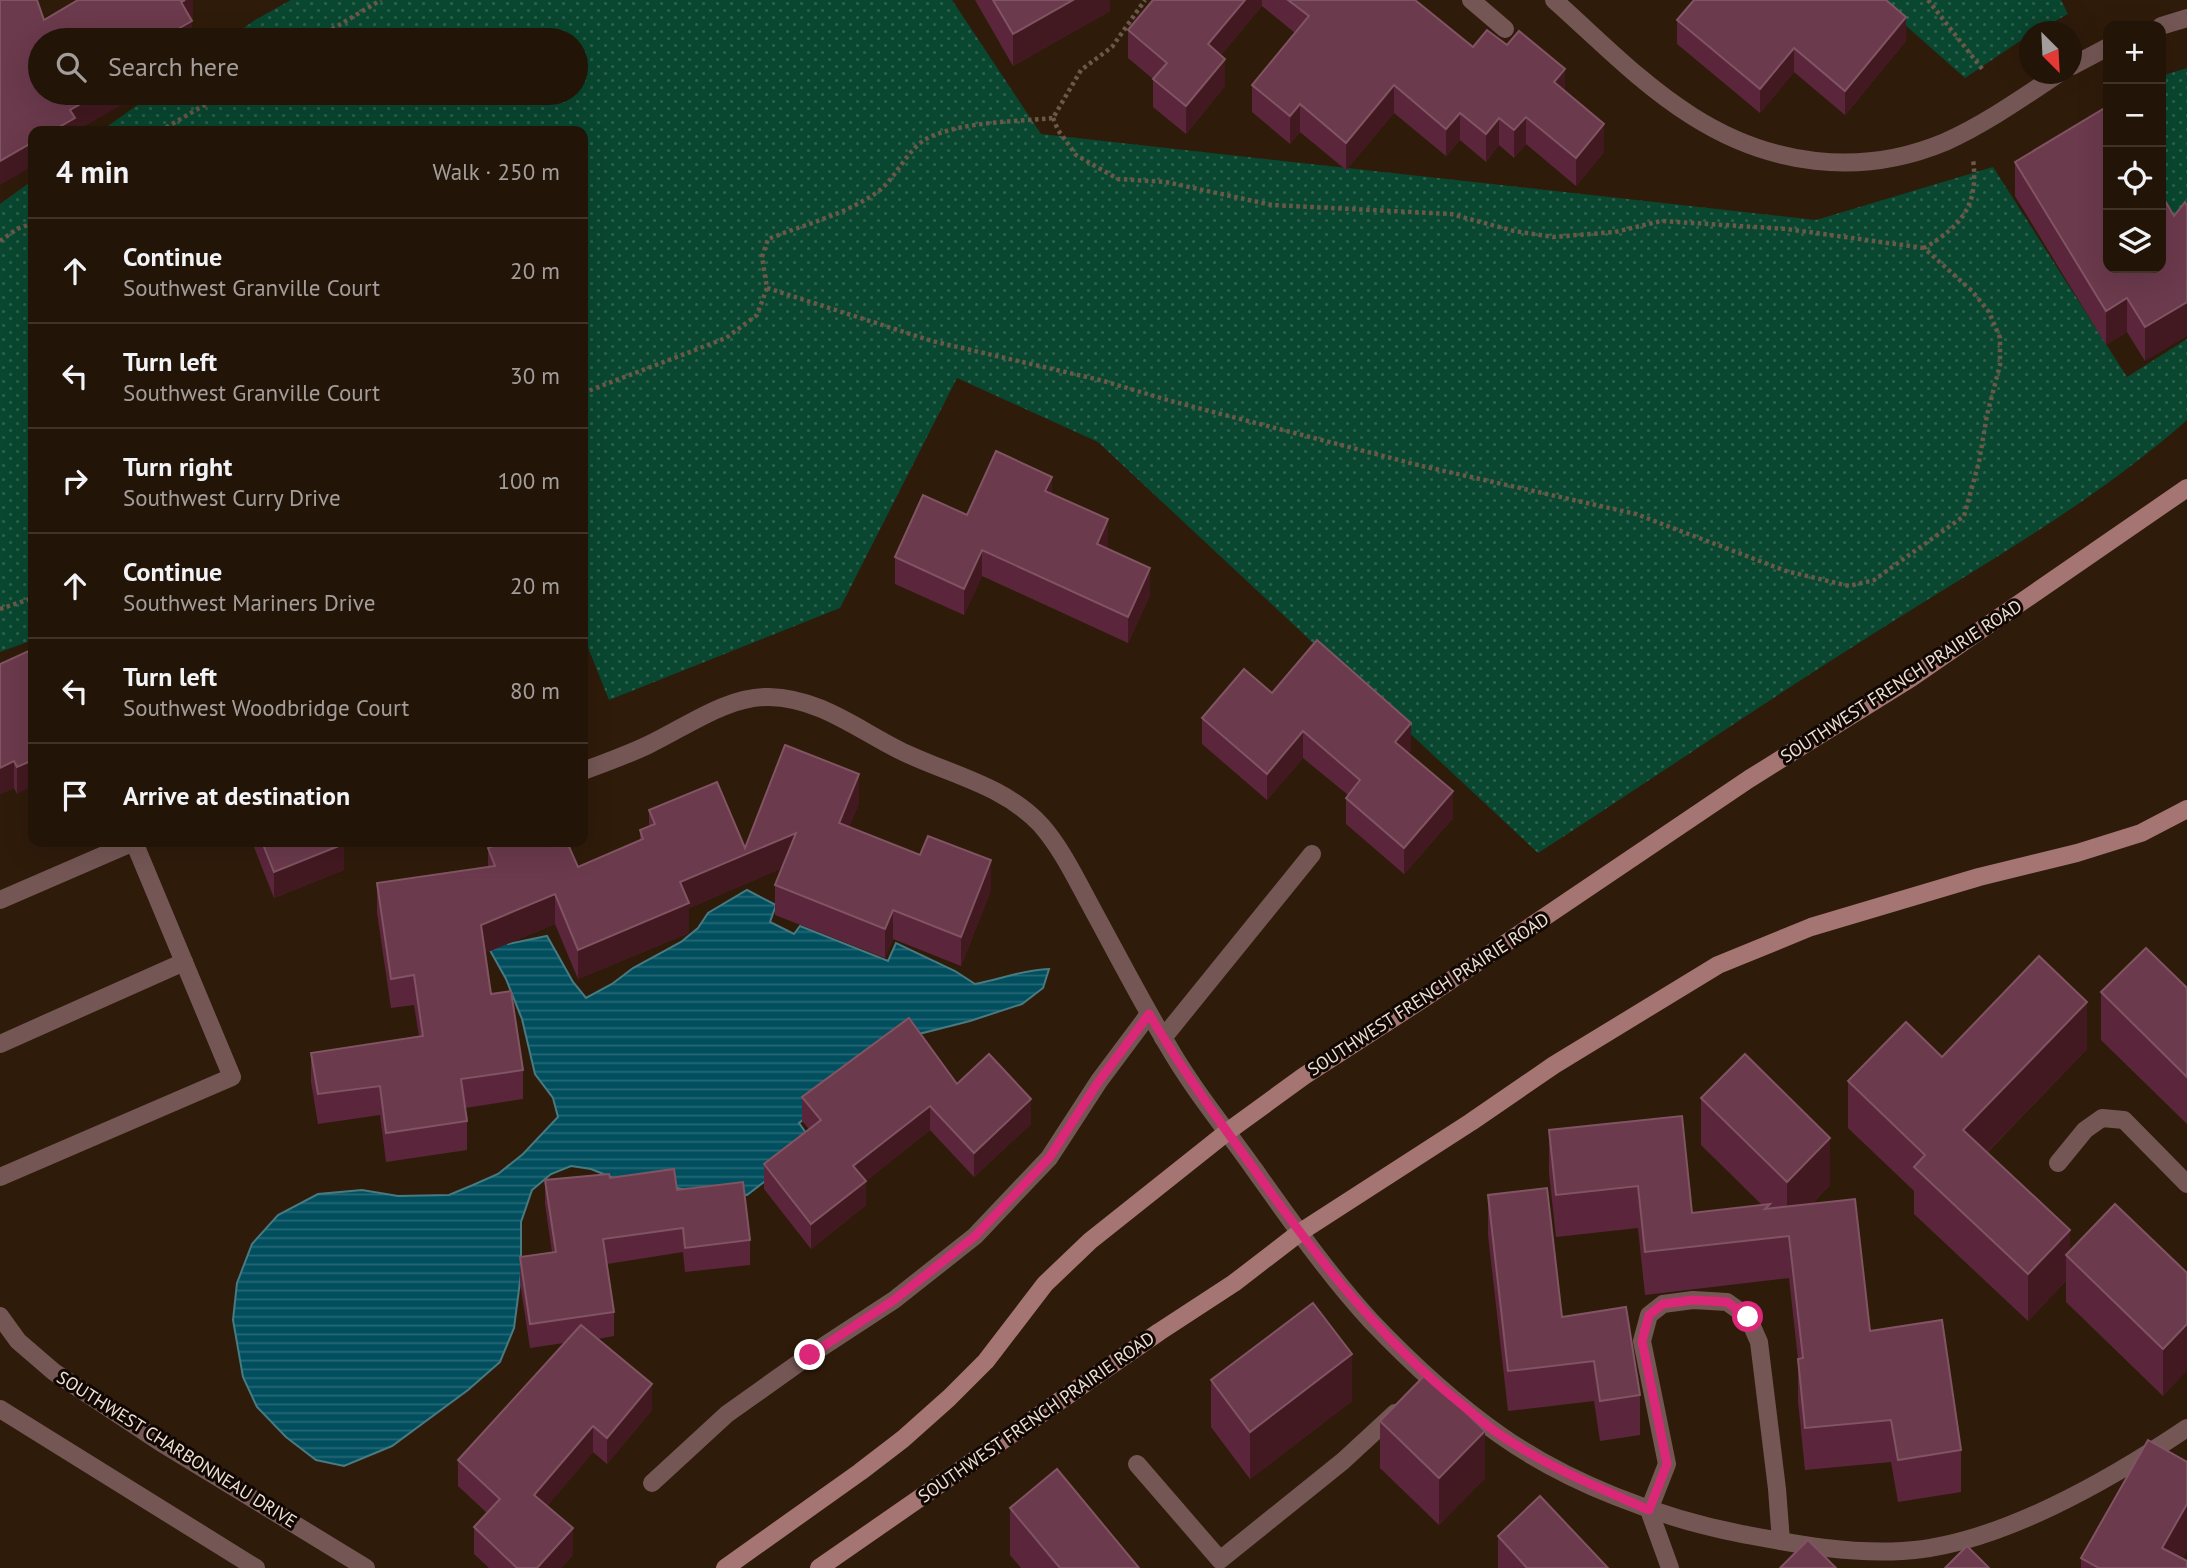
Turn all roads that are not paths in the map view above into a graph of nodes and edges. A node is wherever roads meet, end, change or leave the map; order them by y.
1 (1471, 0) edge
2 (1554, 0) edge
3 (2187, 18) edge
4 (2166, 24) edge
5 (1505, 29) dead end
6 (2103, 50) edge
7 (2082, 60) edge
8 (2043, 84) edge
9 (2187, 488) edge
10 (588, 769) edge
11 (2187, 809) edge
12 (122, 847) edge
13 (136, 847) edge
14 (1312, 854) dead end
15 (0, 900) edge
16 (184, 962) junction
17 (1149, 1014) junction
18 (1163, 1038) junction
19 (0, 1044) edge
20 (1227, 1132) junction
21 (2058, 1163) dead end
22 (0, 1177) edge
23 (2187, 1184) edge
24 (1299, 1233) junction
25 (0, 1316) edge
26 (1421, 1389) junction
27 (0, 1409) edge
28 (2187, 1428) edge
29 (1137, 1464) dead end
30 (652, 1483) dead end
31 (1649, 1510) junction
32 (1781, 1541) junction
33 (256, 1568) edge
34 (366, 1568) edge
35 (725, 1568) edge
36 (819, 1568) edge
37 (1670, 1568) edge

1 - 5 street
2 - 8 street
3 - 4 street
6 - 7 street
9 - 20 street, SOUTHWEST FRENCH PRAIRIE ROAD
10 - 17 street
11 - 24 street, SOUTHWEST FRENCH PRAIRIE ROAD
12 - 15 street
13 - 16 street
14 - 18 street
16 - 19 street
16 - 22 street
17 - 18 street
17 - 30 street
18 - 20 street
20 - 24 street
20 - 35 street, SOUTHWEST FRENCH PRAIRIE ROAD
21 - 23 street
24 - 26 street
24 - 36 street, SOUTHWEST FRENCH PRAIRIE ROAD
25 - 34 street, SOUTHWEST CHARBONNEAU DRIVE
26 - 29 street
26 - 31 street
27 - 33 street
28 - 32 street
31 - 32 street
31 - 32 street
31 - 37 street

